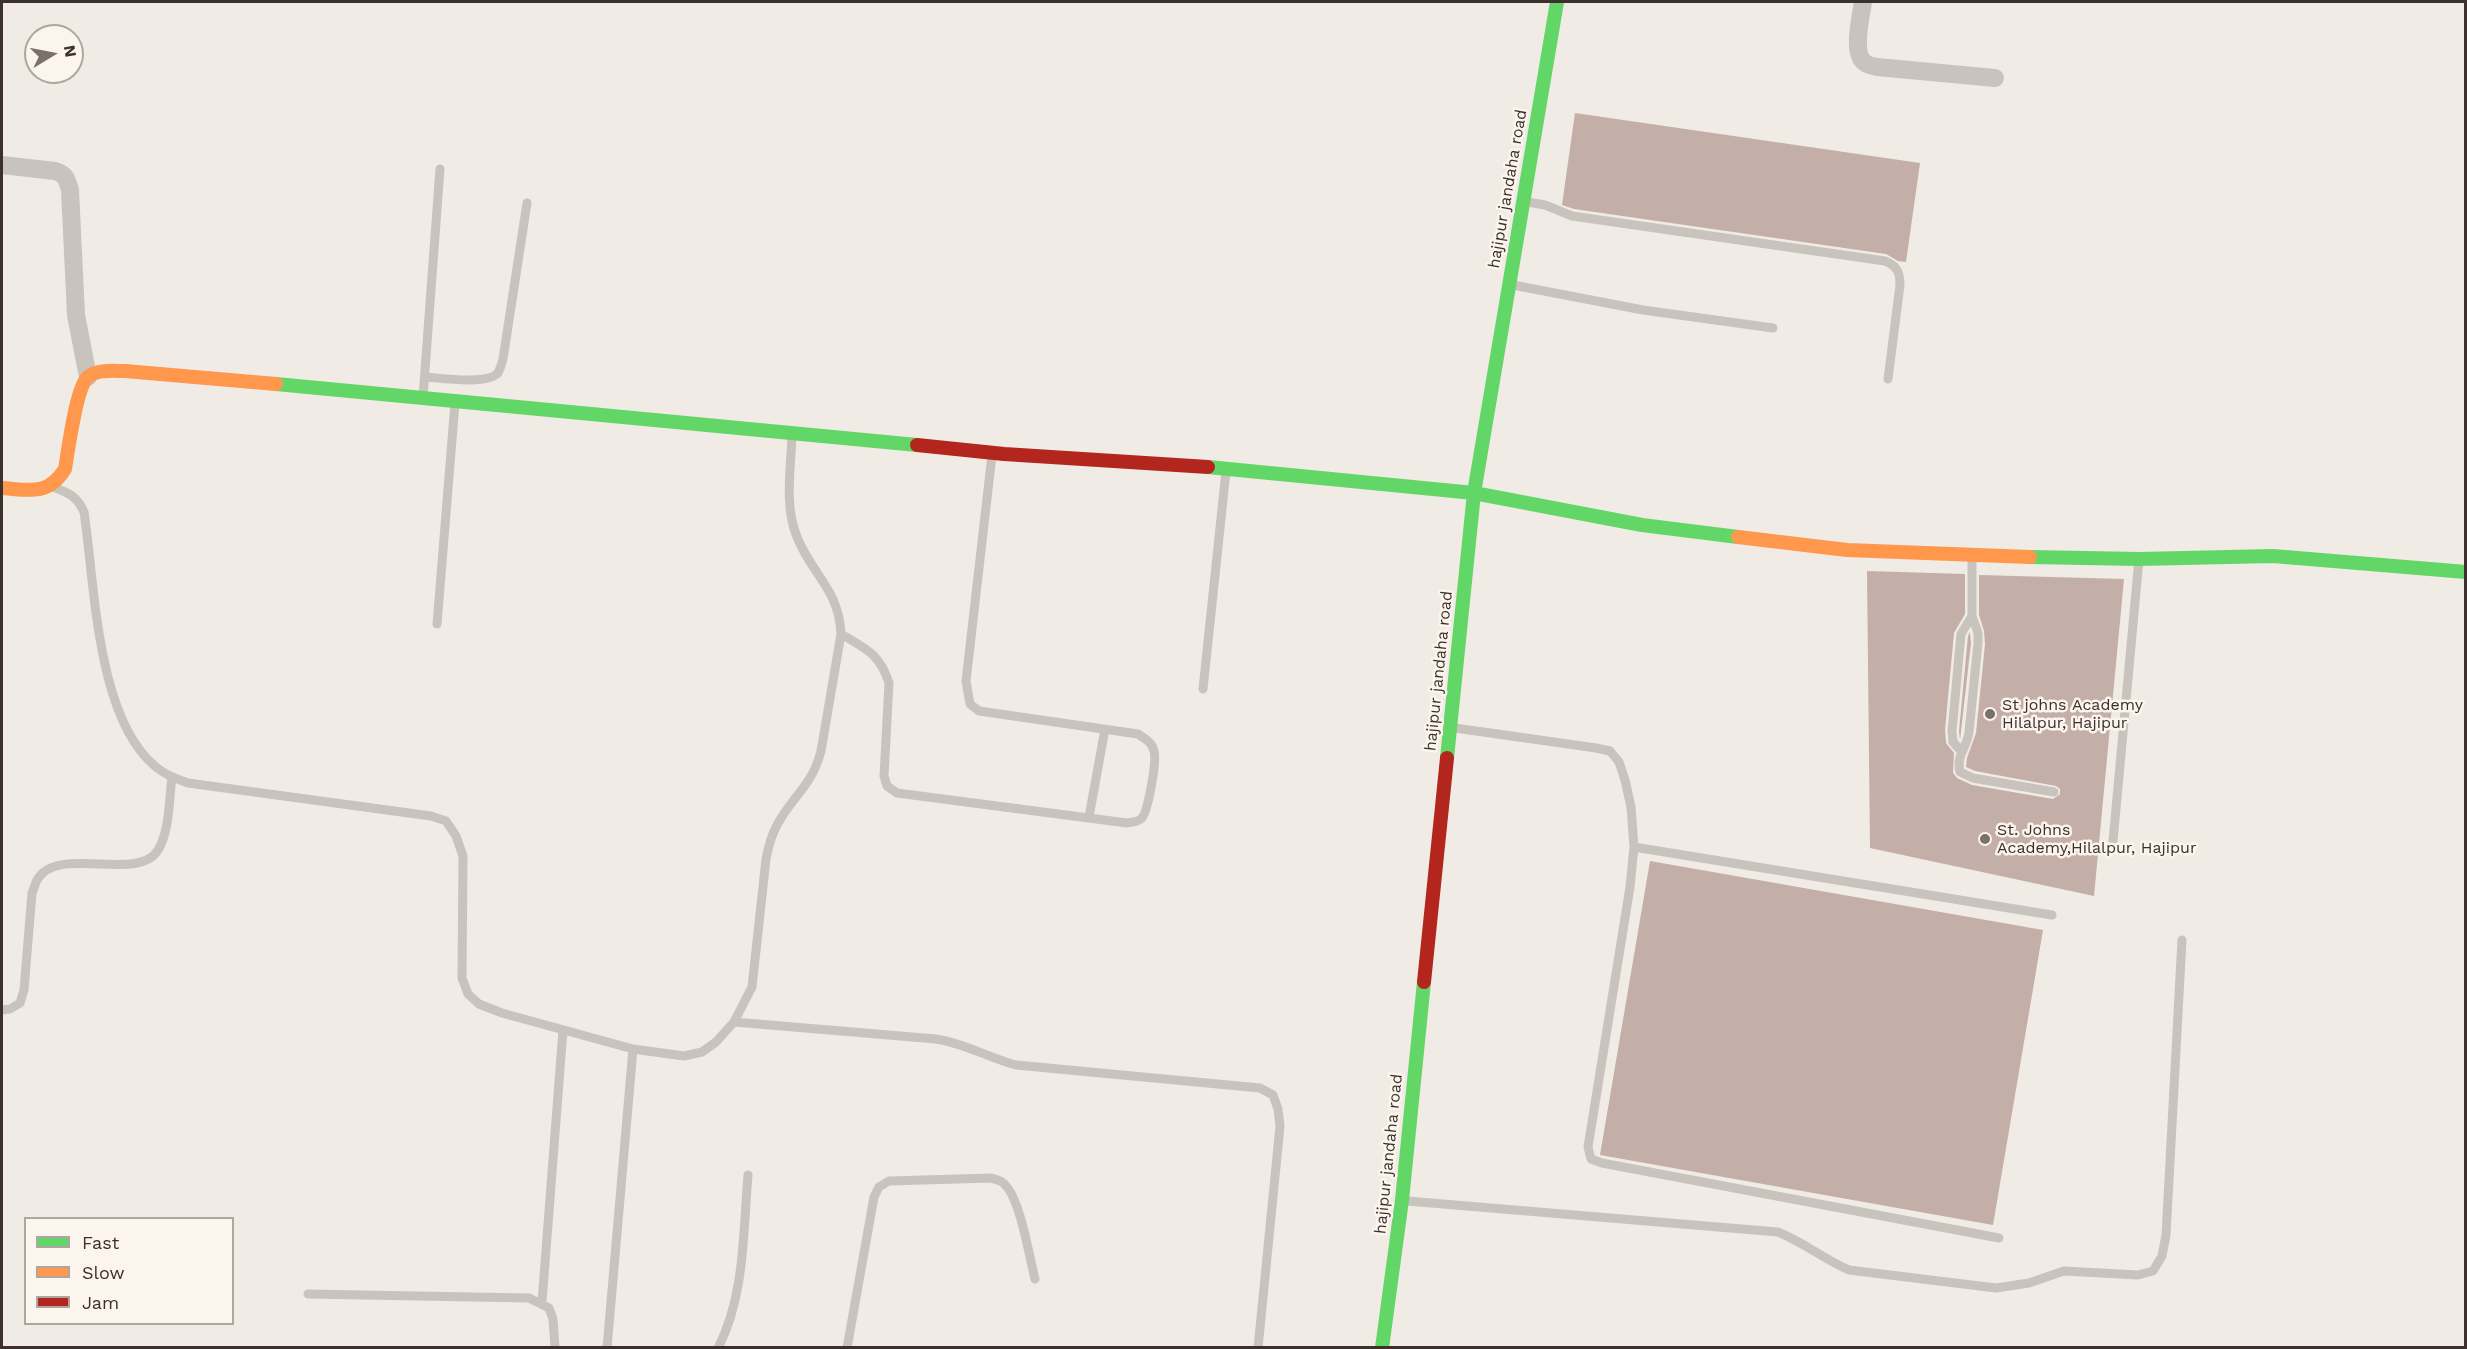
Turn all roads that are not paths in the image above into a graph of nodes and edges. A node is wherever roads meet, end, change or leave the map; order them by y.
1 (1557, 2) edge
2 (1863, 2) edge
3 (1995, 78) dead end
4 (2, 165) edge
5 (440, 169) dead end
6 (1522, 201) junction
7 (526, 203) dead end
8 (1508, 284) junction
9 (1773, 328) dead end
10 (88, 377) junction
11 (425, 377) junction
12 (1888, 379) dead end
13 (423, 400) junction
14 (454, 403) junction
15 (792, 433) junction
16 (992, 452) junction
17 (1227, 469) junction
18 (51, 486) junction
19 (2, 488) edge
20 (1474, 493) junction
21 (1972, 556) junction
22 (2139, 559) junction
23 (2466, 572) edge
24 (1972, 616) junction
25 (437, 624) dead end
26 (841, 634) junction
27 (1203, 689) dead end
28 (1450, 727) junction
29 (1105, 729) junction
30 (1960, 751) junction
31 (172, 777) junction
32 (2054, 792) dead end
33 (1089, 817) junction
34 (2113, 841) dead end
35 (1634, 847) junction
36 (2052, 915) dead end
37 (2182, 940) dead end
38 (2, 1010) edge
39 (734, 1022) junction
40 (563, 1030) junction
41 (633, 1049) junction
42 (747, 1175) dead end
43 (1402, 1200) junction
44 (1999, 1238) dead end
45 (1035, 1279) dead end
46 (308, 1294) dead end
47 (542, 1302) junction
48 (555, 1347) edge
49 (607, 1347) edge
50 (718, 1347) edge
51 (847, 1347) edge
52 (1258, 1347) edge
53 (1382, 1347) edge

1 - 6 main road, hajipur jandaha road
2 - 3 street
4 - 10 street
5 - 11 lane
6 - 8 main road, hajipur jandaha road
6 - 12 lane
7 - 11 lane
8 - 9 lane
8 - 20 main road, hajipur jandaha road
10 - 13 main road
10 - 18 main road
11 - 13 lane
13 - 14 main road
14 - 15 main road
14 - 25 lane
15 - 16 main road
15 - 26 lane
16 - 17 main road
16 - 29 lane
17 - 20 main road
17 - 27 lane
18 - 19 main road
18 - 31 lane
20 - 21 main road
20 - 28 main road, hajipur jandaha road
21 - 22 main road
21 - 24 lane
22 - 23 main road
22 - 34 lane
24 - 30 lane
24 - 30 lane
26 - 33 lane
26 - 39 lane
28 - 35 lane
28 - 43 main road, hajipur jandaha road
29 - 33 lane
29 - 33 lane
30 - 32 lane
31 - 38 lane
31 - 40 lane
35 - 36 lane
35 - 44 lane
37 - 43 lane
39 - 41 lane
39 - 52 lane
40 - 41 lane
40 - 47 lane
41 - 49 lane
42 - 50 lane
43 - 53 main road, hajipur jandaha road
45 - 51 lane
46 - 47 lane
47 - 48 lane

